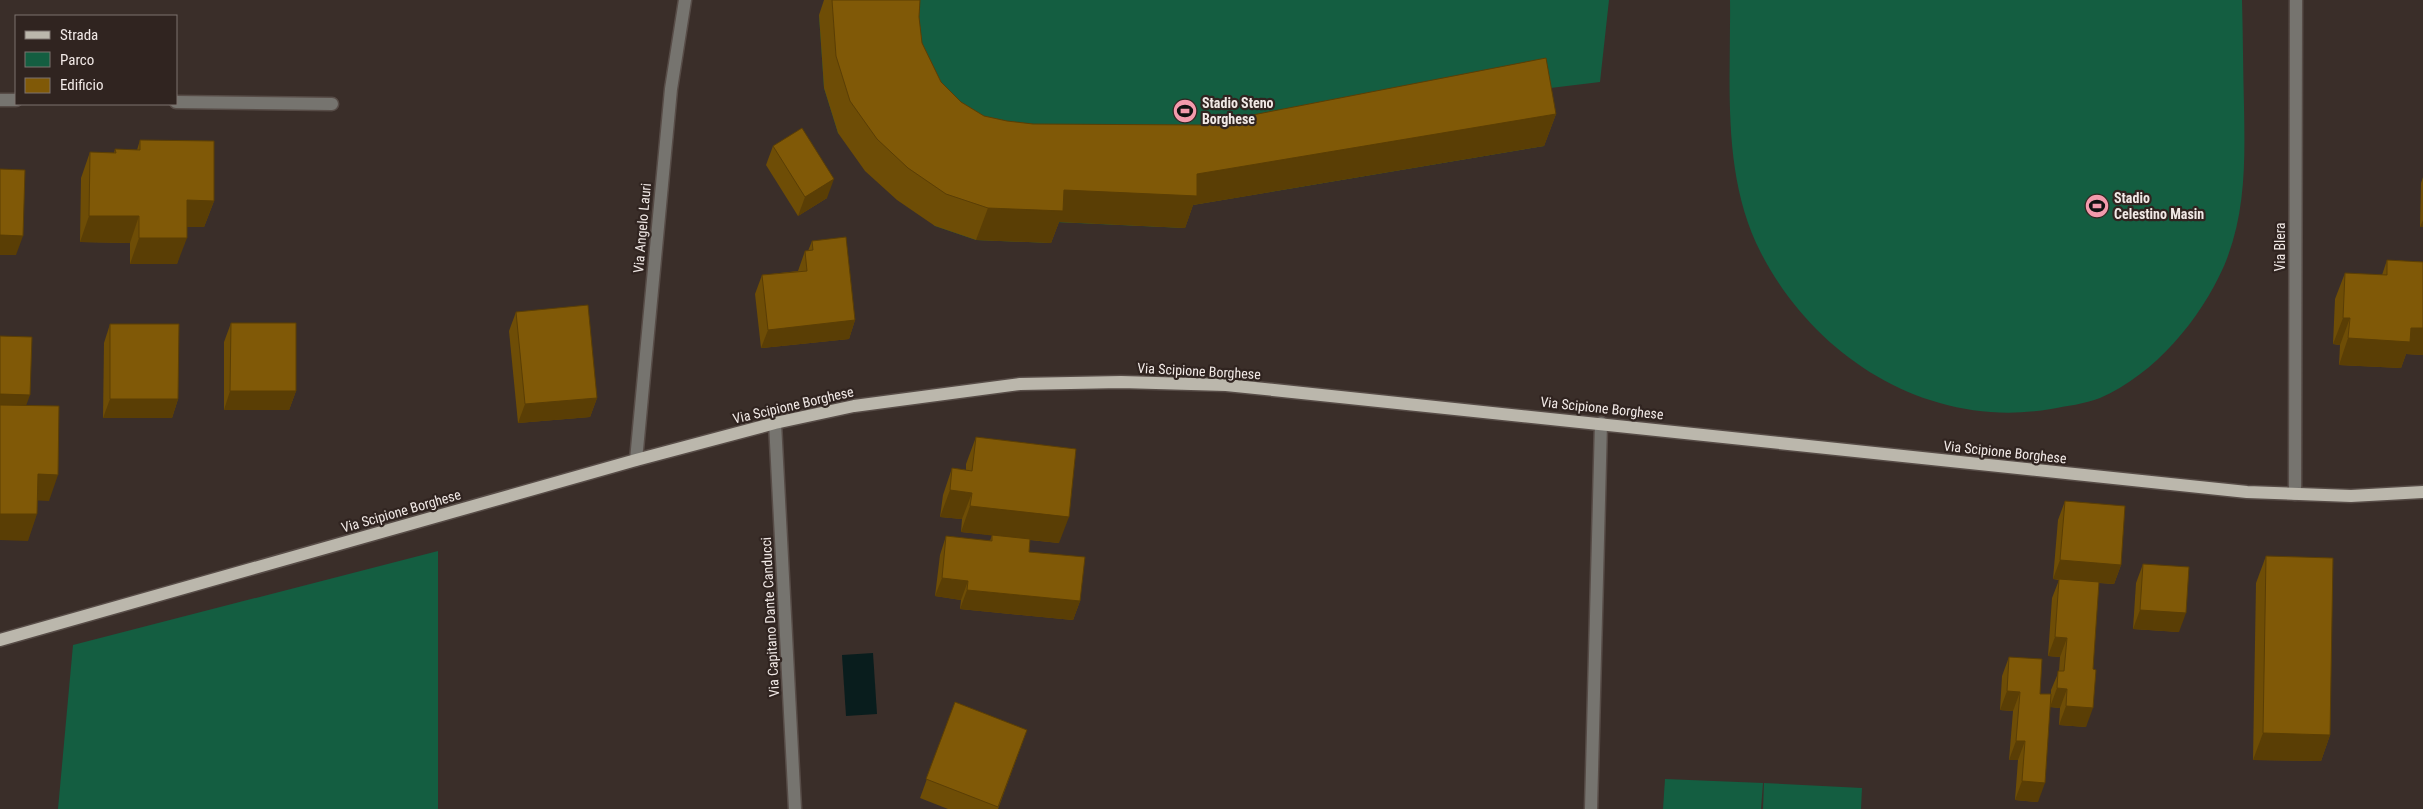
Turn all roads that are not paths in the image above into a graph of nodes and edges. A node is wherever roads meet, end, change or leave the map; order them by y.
1 (685, 0) edge
2 (2296, 0) edge
3 (0, 100) edge
4 (15, 100) edge
5 (178, 102) edge
6 (332, 104) dead end
7 (775, 423) junction
8 (1601, 423) junction
9 (636, 460) junction
10 (2423, 492) edge
11 (2295, 494) junction
12 (0, 640) edge
13 (796, 809) edge
14 (1591, 809) edge

1 - 9 street, Via Angelo Lauri
2 - 11 street, Via Blera
3 - 4 street
5 - 6 street
7 - 8 main road, Via Scipione Borghese
7 - 9 main road, Via Scipione Borghese
7 - 13 street, Via Capitano Dante Canducci
8 - 11 main road, Via Scipione Borghese
8 - 14 street
9 - 12 main road, Via Scipione Borghese
10 - 11 main road, Via Scipione Borghese

